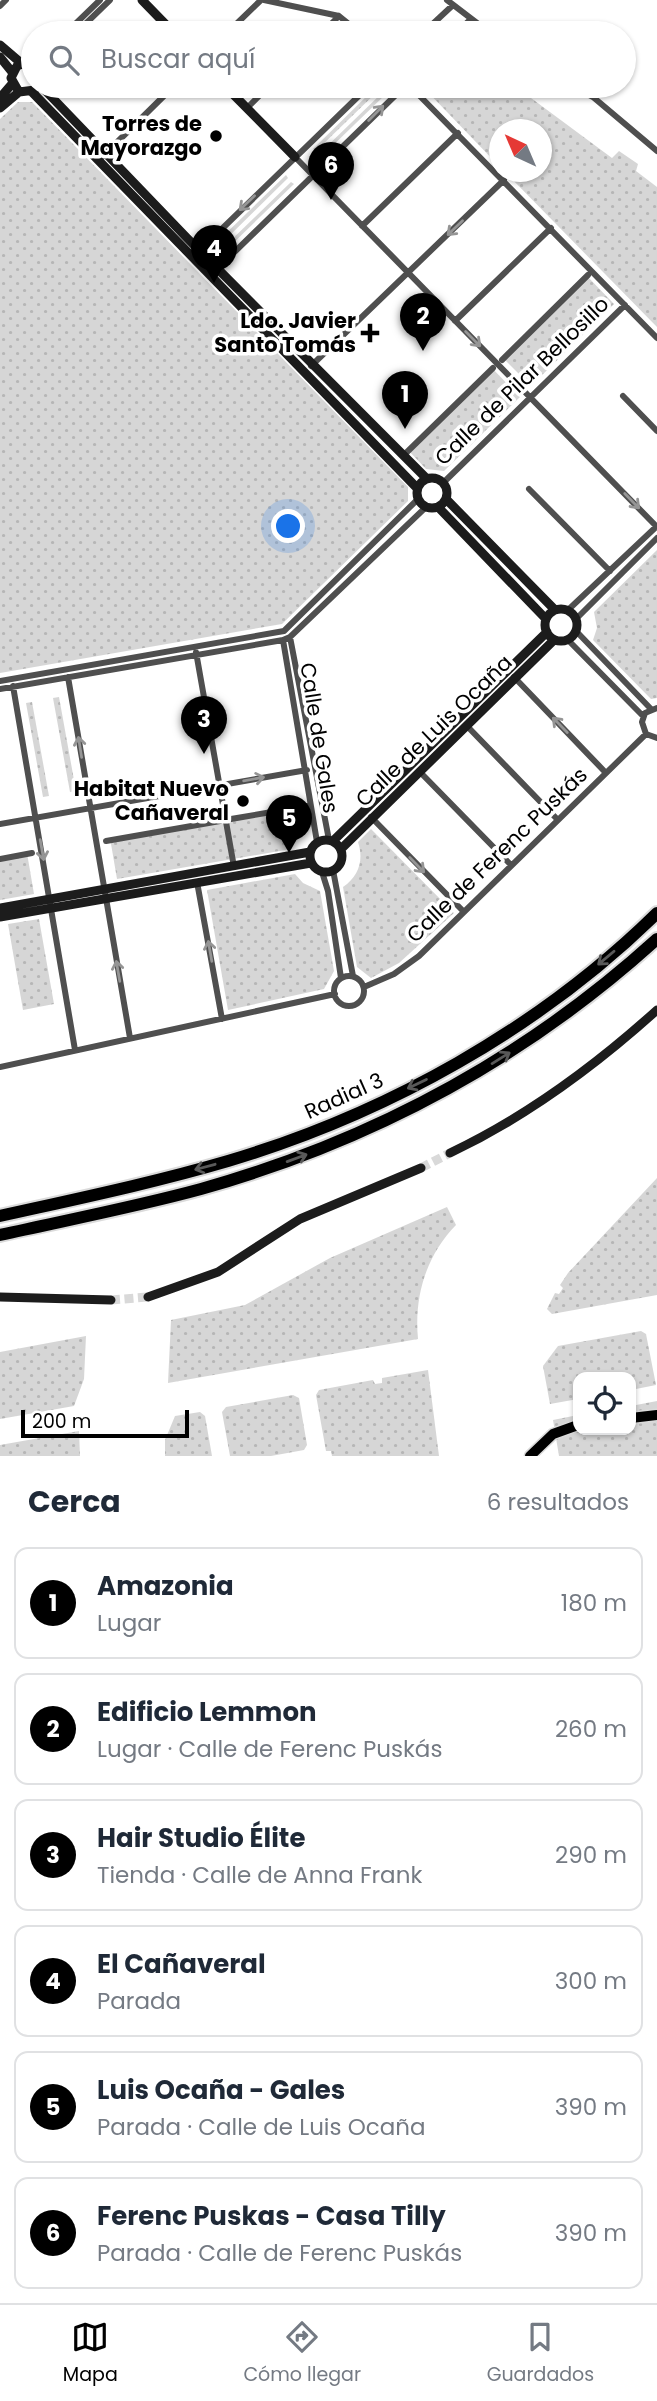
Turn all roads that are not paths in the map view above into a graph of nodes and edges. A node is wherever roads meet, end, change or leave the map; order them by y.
1 (6, 0) edge
2 (100, 0) edge
3 (110, 0) edge
4 (142, 0) edge
5 (263, 0) edge
6 (450, 2) edge
7 (0, 6) edge
8 (339, 16) junction
9 (471, 19) joint
10 (78, 21) edge
11 (88, 21) edge
12 (162, 21) edge
13 (240, 21) edge
14 (334, 21) edge
15 (345, 21) edge
16 (433, 21) edge
17 (474, 21) edge
18 (0, 45) edge
19 (0, 57) edge
20 (21, 64) joint
21 (12, 72) junction
22 (16, 88) junction
23 (21, 88) edge
24 (0, 98) edge
25 (46, 98) edge
26 (162, 98) edge
27 (237, 98) edge
28 (257, 98) edge
29 (356, 98) edge
30 (393, 98) edge
31 (422, 98) edge
32 (594, 98) edge
33 (0, 108) edge
34 (247, 108) junction
35 (458, 133) junction
36 (657, 151) edge
37 (102, 157) junction
38 (295, 157) junction
39 (489, 165) edge
40 (313, 176) junction
41 (502, 182) edge
42 (506, 182) edge
43 (362, 226) junction
44 (551, 228) junction
45 (197, 253) junction
46 (215, 271) junction
47 (408, 272) junction
48 (588, 275) dead end
49 (625, 305) junction
50 (455, 321) junction
51 (657, 338) edge
52 (502, 359) dead end
53 (309, 368) junction
54 (493, 368) dead end
55 (623, 396) dead end
56 (530, 397) junction
57 (657, 431) edge
58 (407, 452) dead end
59 (427, 479) junction
60 (443, 483) junction
61 (417, 488) junction
62 (529, 489) dead end
63 (418, 499) junction
64 (446, 499) junction
65 (426, 507) junction
66 (438, 507) junction
67 (657, 526) edge
68 (657, 538) edge
69 (610, 572) junction
70 (555, 610) junction
71 (568, 610) junction
72 (576, 618) junction
73 (546, 619) junction
74 (576, 631) junction
75 (547, 632) junction
76 (287, 638) junction
77 (568, 639) junction
78 (554, 640) junction
79 (196, 651) junction
80 (68, 677) junction
81 (514, 677) junction
82 (0, 681) edge
83 (13, 686) junction
84 (0, 689) edge
85 (654, 708) edge
86 (643, 716) junction
87 (466, 725) junction
88 (646, 734) junction
89 (657, 738) edge
90 (307, 770) junction
91 (419, 771) junction
92 (607, 773) junction
93 (219, 786) junction
94 (307, 806) dead end
95 (90, 808) junction
96 (36, 817) junction
97 (371, 817) junction
98 (231, 819) dead end
99 (558, 820) junction
100 (220, 821) dead end
101 (0, 824) edge
102 (106, 841) dead end
103 (331, 841) junction
104 (317, 842) junction
105 (341, 849) junction
106 (310, 852) junction
107 (32, 853) dead end
108 (0, 859) edge
109 (311, 863) junction
110 (511, 865) junction
111 (234, 867) junction
112 (333, 870) junction
113 (322, 872) junction
114 (197, 882) junction
115 (105, 894) junction
116 (51, 904) junction
117 (0, 908) edge
118 (464, 912) junction
119 (657, 913) edge
120 (0, 917) edge
121 (657, 939) edge
122 (353, 976) junction
123 (341, 978) junction
124 (363, 987) junction
125 (334, 994) junction
126 (657, 1010) edge
127 (222, 1018) junction
128 (130, 1038) junction
129 (75, 1050) junction
130 (0, 1066) edge
131 (450, 1153) tunnel mouth
132 (421, 1168) tunnel mouth
133 (0, 1216) edge
134 (0, 1235) edge
135 (0, 1297) edge
136 (148, 1297) tunnel mouth
137 (111, 1300) tunnel mouth
138 (657, 1415) edge
139 (636, 1417) edge
140 (573, 1427) edge
141 (530, 1456) edge

1 - 7 street
2 - 10 street
3 - 11 street
4 - 12 main road
5 - 8 street
5 - 13 street
6 - 9 street
6 - 16 street
8 - 14 street
8 - 15 street
9 - 17 street
18 - 20 main road
19 - 21 main road
20 - 21 main road
21 - 22 main road
22 - 23 main road
22 - 24 main road
22 - 33 main road
25 - 37 main road
26 - 37 street
27 - 34 main road
28 - 34 street
29 - 38 street
40 -> 30 street
31 - 35 street
32 - 36 street
34 - 38 main road
35 - 39 street
35 - 43 street
37 - 45 main road
38 - 40 street
38 -> 45 street
40 - 43 street
40 - 46 street
41 -> 47 street
42 - 44 street
43 - 47 street
44 - 49 street
44 - 50 street
45 - 46 main road
46 - 53 main road
47 - 50 street
47 - 53 street
48 - 52 street
49 - 51 street
49 - 56 street, Calle de Pilar Bellosillo
50 -> 56 street
53 - 59 main road
53 - 61 main road
54 - 58 street
55 - 57 street
56 - 60 street, Calle de Pilar Bellosillo
56 -> 67 street
59 - 60 main road
59 - 61 main road
60 - 64 main road
61 - 63 main road
62 - 69 street
63 - 65 main road
63 - 79 street
64 - 66 main road
64 - 70 main road
65 - 66 main road
65 - 76 street
66 - 73 main road
67 - 69 street
68 - 72 street
69 - 71 street
70 - 71 main road
70 - 73 main road
71 - 72 main road
72 - 74 main road
73 - 75 main road
74 - 77 main road
74 - 85 street
75 - 78 main road
75 - 103 main road, Calle de Luis Ocaña
76 - 79 street
76 - 90 street, Calle de Gales
76 - 103 street, Calle de Gales
77 - 78 main road
77 - 86 street
78 - 81 main road, Calle de Luis Ocaña
79 - 80 street
79 - 82 street
79 - 93 street
80 - 83 street
95 -> 80 street
81 - 87 main road, Calle de Luis Ocaña
92 -> 81 street
83 - 84 street
83 - 96 street
85 - 86 street
86 - 88 street
87 - 91 main road, Calle de Luis Ocaña
87 - 99 street
88 - 89 street
88 - 92 street, Calle de Ferenc Puskás
93 -> 90 street
90 - 104 street, Calle de Gales
91 - 97 main road, Calle de Luis Ocaña
91 - 110 street
92 - 99 street, Calle de Ferenc Puskás
93 - 95 street
93 - 111 street
94 - 98 street
95 - 96 street
95 - 115 street
96 - 101 street
96 -> 116 street
97 - 105 main road, Calle de Luis Ocaña
97 -> 118 street
99 - 110 street, Calle de Ferenc Puskás
100 - 102 street
103 - 104 main road
103 - 105 main road
104 - 106 main road
105 - 112 main road
106 - 109 main road
106 - 111 main road
107 - 108 street
109 - 113 main road
109 - 114 main road
110 - 118 street, Calle de Ferenc Puskás
111 - 115 main road
112 - 113 main road
112 - 122 street
113 - 123 street
114 - 115 main road
127 -> 114 street
115 - 116 main road
128 -> 115 street
116 - 117 main road
116 - 120 main road
116 - 129 street
118 - 124 street, Calle de Ferenc Puskás
119 -> 133 highway, Radial 3
134 -> 121 highway, Radial 3
122 - 123 street
122 - 124 street
123 - 125 street
124 - 125 street
125 - 127 street
126 - 131 main road
127 - 128 street
128 - 129 street
129 - 130 street
132 - 136 main road
135 - 137 main road
138 - 139 main road
140 - 141 main road

